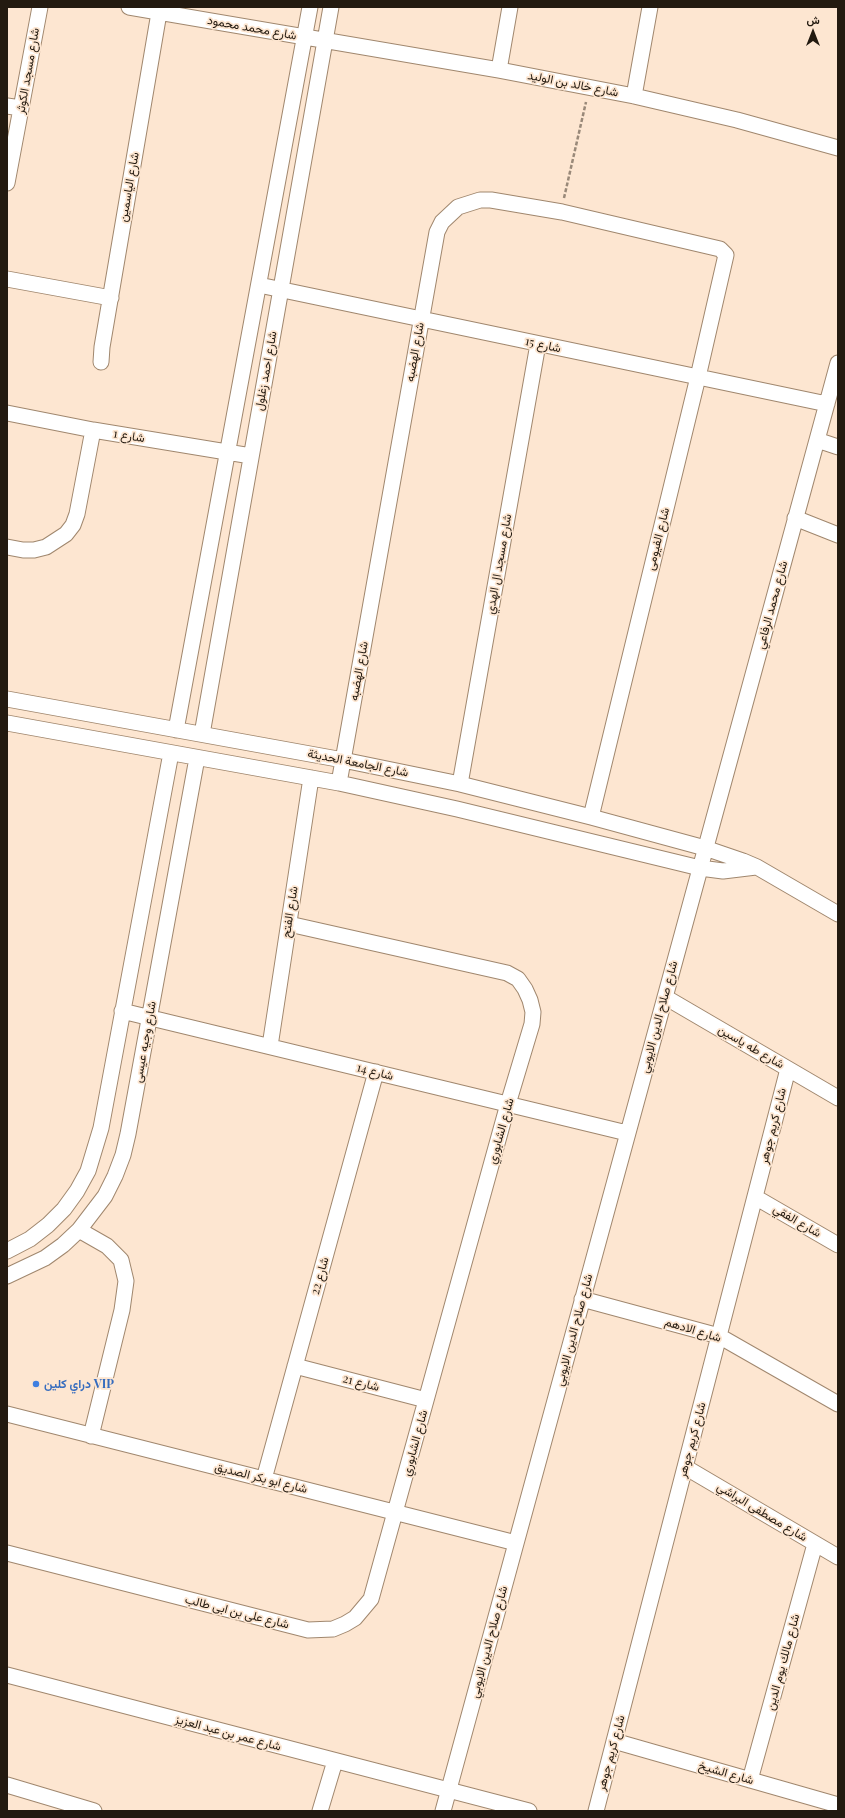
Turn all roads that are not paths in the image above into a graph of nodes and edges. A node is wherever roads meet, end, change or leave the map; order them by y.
1 (40, 7) edge
2 (129, 7) edge
3 (310, 7) edge
4 (331, 7) edge
5 (510, 7) edge
6 (650, 7) edge
7 (159, 9) edge
8 (305, 37) junction
9 (325, 40) junction
10 (499, 70) junction
11 (634, 96) junction
12 (14, 107) edge
13 (838, 148) edge
14 (7, 182) edge
15 (725, 261) joint
16 (7, 279) edge
17 (258, 285) junction
18 (281, 290) junction
19 (111, 298) junction
20 (421, 319) junction
21 (538, 344) junction
22 (101, 362) dead end
23 (838, 362) edge
24 (698, 377) junction
25 (827, 404) junction
26 (7, 413) edge
27 (93, 430) junction
28 (817, 440) junction
29 (838, 447) edge
30 (227, 452) junction
31 (251, 456) junction
32 (796, 518) junction
33 (838, 535) edge
34 (7, 547) edge
35 (7, 699) edge
36 (7, 723) edge
37 (176, 730) junction
38 (202, 734) junction
39 (171, 753) junction
40 (197, 758) junction
41 (343, 760) junction
42 (311, 778) junction
43 (339, 783) junction
44 (460, 784) junction
45 (590, 817) junction
46 (705, 848) junction
47 (757, 867) junction
48 (700, 868) junction
49 (838, 914) edge
50 (289, 924) junction
51 (665, 997) junction
52 (122, 1011) junction
53 (149, 1017) junction
54 (270, 1046) junction
55 (788, 1069) junction
56 (376, 1072) junction
57 (838, 1098) edge
58 (508, 1104) junction
59 (628, 1133) junction
60 (755, 1197) junction
61 (79, 1230) junction
62 (838, 1245) edge
63 (7, 1251) edge
64 (7, 1276) edge
65 (582, 1299) junction
66 (719, 1336) junction
67 (296, 1366) junction
68 (426, 1400) junction
69 (838, 1404) edge
70 (7, 1414) edge
71 (91, 1436) junction
72 (685, 1467) junction
73 (264, 1479) junction
74 (395, 1512) junction
75 (516, 1544) junction
76 (815, 1544) junction
77 (7, 1553) edge
78 (838, 1557) edge
79 (7, 1675) edge
80 (614, 1742) junction
81 (335, 1761) junction
82 (750, 1780) junction
83 (7, 1785) edge
84 (448, 1790) junction
85 (838, 1806) edge
86 (94, 1811) edge
87 (320, 1811) edge
88 (443, 1811) edge
89 (529, 1811) edge
90 (596, 1811) edge

1 - 12 street, شارع مسجد الكوثر
2 - 7 street, شارع محمد محمود
3 - 8 street, شارع احمد زغلول
4 - 9 street, شارع احمد زغلول
5 - 10 street
6 - 11 street
7 - 8 street, شارع محمد محمود
7 - 19 street, شارع الياسمين
8 - 9 street, شارع خالد بن الوليد
8 - 17 street, شارع احمد زغلول
9 - 10 street, شارع خالد بن الوليد
9 - 18 street, شارع احمد زغلول
10 - 11 street, شارع خالد بن الوليد
11 - 13 street, شارع خالد بن الوليد
12 - 14 street, شارع مسجد الكوثر
15 - 20 street, شارع الهضبه
15 - 24 street, شارع الفيومى
16 - 19 street
17 - 18 street, شارع 15
17 - 30 street, شارع احمد زغلول
18 - 20 street, شارع 15
18 - 31 street, شارع احمد زغلول
19 - 22 street, شارع الياسمين
20 - 21 street, شارع 15
20 - 41 street, شارع الهضبه
21 - 24 street, شارع 15
21 - 44 street, شارع مسجد ال الهدي
23 - 25 street, شارع محمد الرفاعي
24 - 25 street, شارع 15
24 - 45 street, شارع الفيومى
25 - 28 street, شارع محمد الرفاعي
26 - 27 street, شارع 1
27 - 30 street, شارع 1
27 - 34 street
28 - 29 street
28 - 32 street, شارع محمد الرفاعي
30 - 31 street, شارع 1
30 - 37 street, شارع احمد زغلول
31 - 38 street, شارع احمد زغلول
32 - 33 street
32 - 46 street, شارع محمد الرفاعي
35 - 37 street, شارع الجامعة الحديثة
36 - 39 street, شارع الجامعة الحديثة
37 - 38 street, شارع الجامعة الحديثة
38 - 41 street, شارع الجامعة الحديثة
39 - 40 street, شارع الجامعة الحديثة
39 - 52 street
40 - 42 street, شارع الجامعة الحديثة
40 - 53 street, شارع وجيه عيسى
41 - 43 street, شارع الهضبه
41 - 44 street, شارع الجامعة الحديثة
42 - 43 street, شارع الجامعة الحديثة
42 - 50 street, شارع الفتح
43 - 48 street, شارع الجامعة الحديثة
44 - 45 street, شارع الجامعة الحديثة
45 - 46 street, شارع الجامعة الحديثة
46 - 47 street, شارع الجامعة الحديثة
46 - 48 street, شارع صلاح الدين الايوبي
47 - 48 street, شارع الجامعة الحديثة
47 - 49 street, شارع الجامعة الحديثة
48 - 51 street, شارع صلاح الدين الايوبي
50 - 54 street, شارع الفتح
50 - 58 street, شارع الشابوري
51 - 55 street, شارع طه ياسين
51 - 59 street, شارع صلاح الدين الايوبي
52 - 53 street, شارع 14
52 - 63 street
53 - 54 street, شارع 14
53 - 61 street, شارع وجيه عيسى
54 - 56 street, شارع 14
55 - 57 street, شارع طه ياسين
55 - 60 street, شارع كريم جوهر
56 - 58 street, شارع 14
56 - 67 street, شارع 22
58 - 59 street, شارع 14
58 - 68 street, شارع الشابوري
59 - 65 street, شارع صلاح الدين الايوبي
60 - 62 street, شارع الفقي
60 - 66 street, شارع كريم جوهر
61 - 64 street, شارع وجيه عيسى
61 - 71 street
65 - 66 street, شارع الادهم
65 - 75 street, شارع صلاح الدين الايوبي
66 - 69 street, شارع الادهم
66 - 72 street, شارع كريم جوهر
67 - 68 street, شارع 21
67 - 73 street, شارع 22
68 - 74 street, شارع الشابوري
70 - 71 street, شارع ابو بكر الصديق
71 - 73 street, شارع ابو بكر الصديق
72 - 76 street, شارع مصطفى البراشي
72 - 80 street, شارع كريم جوهر
73 - 74 street, شارع ابو بكر الصديق
74 - 75 street, شارع ابو بكر الصديق
74 - 77 street, شارع على بن ابى طالب
75 - 84 street, شارع صلاح الدين الايوبي
76 - 78 street, شارع مصطفى البراشي
76 - 82 street, شارع مالك يوم الدين
79 - 81 street, شارع عمر بن عبد العزيز
80 - 82 street, شارع الشيخ
80 - 90 street, شارع كريم جوهر
81 - 84 street, شارع عمر بن عبد العزيز
81 - 87 street
82 - 85 street, شارع الشيخ
83 - 86 street
84 - 88 street, شارع صلاح الدين الايوبي
84 - 89 street, شارع عمر بن عبد العزيز

